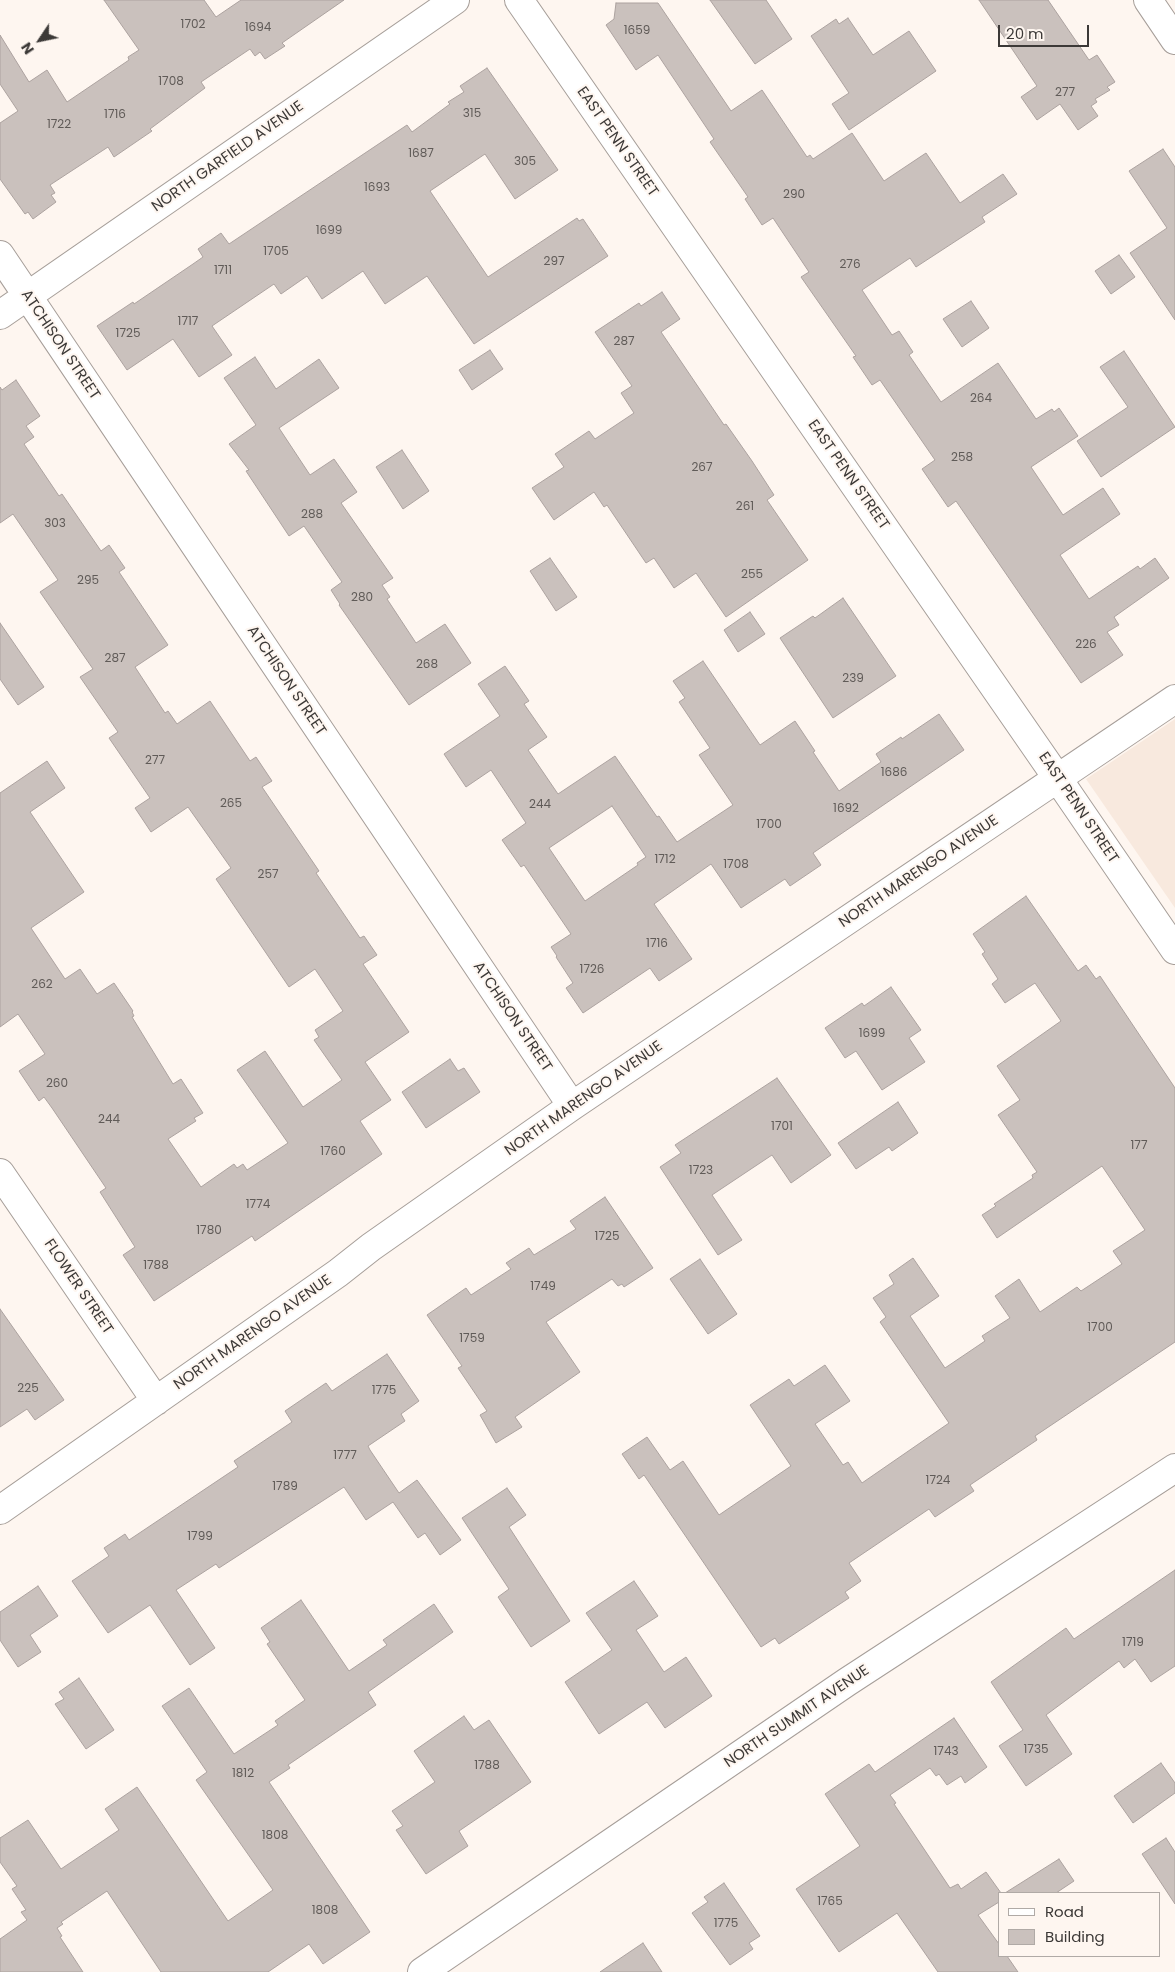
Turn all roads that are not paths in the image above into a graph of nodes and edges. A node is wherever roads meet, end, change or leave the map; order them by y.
1 (455, 0) edge
2 (519, 0) edge
3 (1148, 0) edge
4 (1175, 40) edge
5 (0, 255) edge
6 (28, 296) junction
7 (0, 314) edge
8 (1175, 699) edge
9 (1058, 779) junction
10 (1175, 950) edge
11 (572, 1106) junction
12 (0, 1173) edge
13 (156, 1401) junction
14 (1175, 1468) edge
15 (0, 1510) edge
16 (422, 1972) edge

1 - 6 street, NORTH GARFIELD AVENUE
2 - 9 street, EAST PENN STREET
3 - 4 street
5 - 6 street, ATCHISON STREET
6 - 7 street, NORTH GARFIELD AVENUE
6 - 11 street, ATCHISON STREET
8 - 9 street, NORTH MARENGO AVENUE
9 - 10 street, EAST PENN STREET
9 - 11 street, NORTH MARENGO AVENUE
11 - 13 street, NORTH MARENGO AVENUE
12 - 13 street, FLOWER STREET
13 - 15 street, NORTH MARENGO AVENUE
14 - 16 street, NORTH SUMMIT AVENUE

